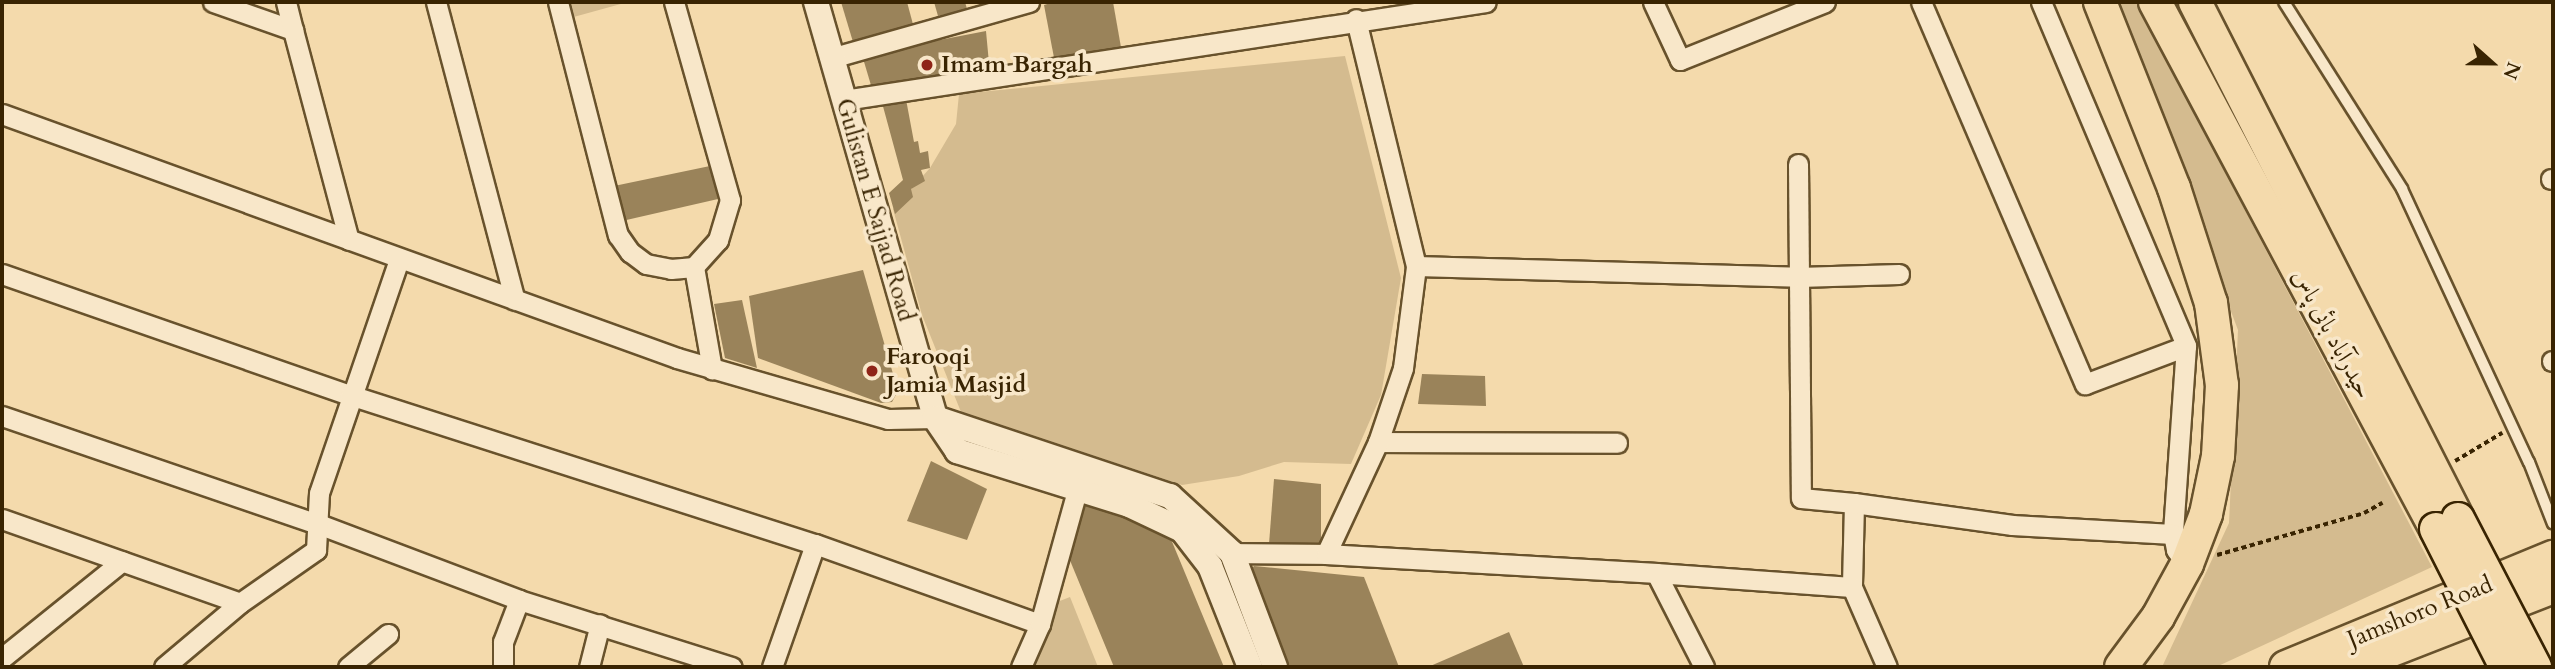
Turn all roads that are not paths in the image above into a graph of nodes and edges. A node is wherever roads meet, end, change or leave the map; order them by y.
1 (213, 2) edge
2 (286, 2) edge
3 (436, 2) edge
4 (558, 2) edge
5 (674, 2) edge
6 (816, 2) edge
7 (1029, 2) edge
8 (1486, 2) edge
9 (1653, 2) edge
10 (1825, 2) edge
11 (1921, 2) edge
12 (2041, 2) edge
13 (2101, 2) edge
14 (2155, 2) edge
15 (2195, 2) edge
16 (2284, 2) edge
17 (1356, 19) junction
18 (293, 30) junction
19 (831, 58) junction
20 (844, 100) junction
21 (2, 114) edge
22 (1798, 164) dead end
23 (349, 240) junction
24 (399, 259) junction
25 (1416, 266) junction
26 (694, 267) junction
27 (2, 274) edge
28 (1899, 274) dead end
29 (1798, 277) junction
30 (515, 300) junction
31 (2186, 346) junction
32 (712, 369) junction
33 (350, 395) junction
34 (2, 416) edge
35 (935, 418) junction
36 (1378, 442) junction
37 (1617, 443) dead end
38 (1084, 465) junction
39 (1077, 489) junction
40 (1854, 503) junction
41 (2, 519) edge
42 (2447, 524) junction
43 (2553, 524) edge
44 (321, 525) junction
45 (2173, 534) junction
46 (815, 544) junction
47 (1232, 553) junction
48 (1326, 554) junction
49 (2553, 557) edge
50 (122, 561) junction
51 (2187, 564) junction
52 (1656, 573) junction
53 (1852, 587) junction
54 (2553, 587) edge
55 (519, 600) junction
56 (240, 603) junction
57 (600, 624) junction
58 (1040, 624) junction
59 (388, 634) dead end
60 (2, 657) edge
61 (164, 667) edge
62 (348, 667) edge
63 (503, 667) edge
64 (589, 667) edge
65 (732, 667) edge
66 (772, 667) edge
67 (1021, 667) edge
68 (1250, 667) edge
69 (1275, 667) edge
70 (1704, 667) edge
71 (1887, 667) edge
72 (2121, 667) edge
73 (2286, 667) edge
74 (2348, 667) edge
75 (2506, 667) edge
76 (2535, 667) edge

1 - 18 street
2 - 18 street
3 - 30 street
4 - 26 street
5 - 26 street
6 - 19 street, Gulistan E Sajjad Road
7 - 19 street
8 - 17 street
9 - 10 street
11 - 31 street
12 - 31 street
13 - 51 highway
14 - 42 highway, حیدرآباد بائی پاس
15 - 42 highway, حیدرآباد بائی پاس
16 - 43 lane
17 - 20 street
17 - 25 street
18 - 23 street
19 - 20 street, Gulistan E Sajjad Road
20 - 35 street, Gulistan E Sajjad Road
21 - 23 street
22 - 29 street
23 - 24 street
24 - 30 street
24 - 33 street
25 - 29 street
25 - 36 street
26 - 32 street
27 - 33 street
28 - 29 street
29 - 40 street
30 - 32 street
31 - 45 street
32 - 35 street
33 - 44 street
33 - 46 street
34 - 44 street
35 - 38 street
35 - 39 street, Gulistan E Sajjad Road
36 - 37 street
36 - 48 street
38 - 39 street
38 - 47 street
39 - 58 street
39 - 68 street, Gulistan E Sajjad Road
40 - 45 street
40 - 53 street
41 - 50 street
42 - 75 highway, حیدرآباد بائی پاس, bridge
42 - 76 highway, حیدرآباد بائی پاس, bridge
44 - 55 street
44 - 56 street
45 - 51 street
46 - 58 street
46 - 66 street
47 - 48 street
47 - 69 street
48 - 52 street
49 - 73 highway, Jamshoro Road
50 - 56 street
50 - 60 street
51 - 72 highway
52 - 53 street
52 - 70 street
53 - 71 street
54 - 74 highway, Jamshoro Road
55 - 57 street
55 - 63 street
56 - 61 street
57 - 64 street
57 - 65 street
58 - 67 street
59 - 62 street

